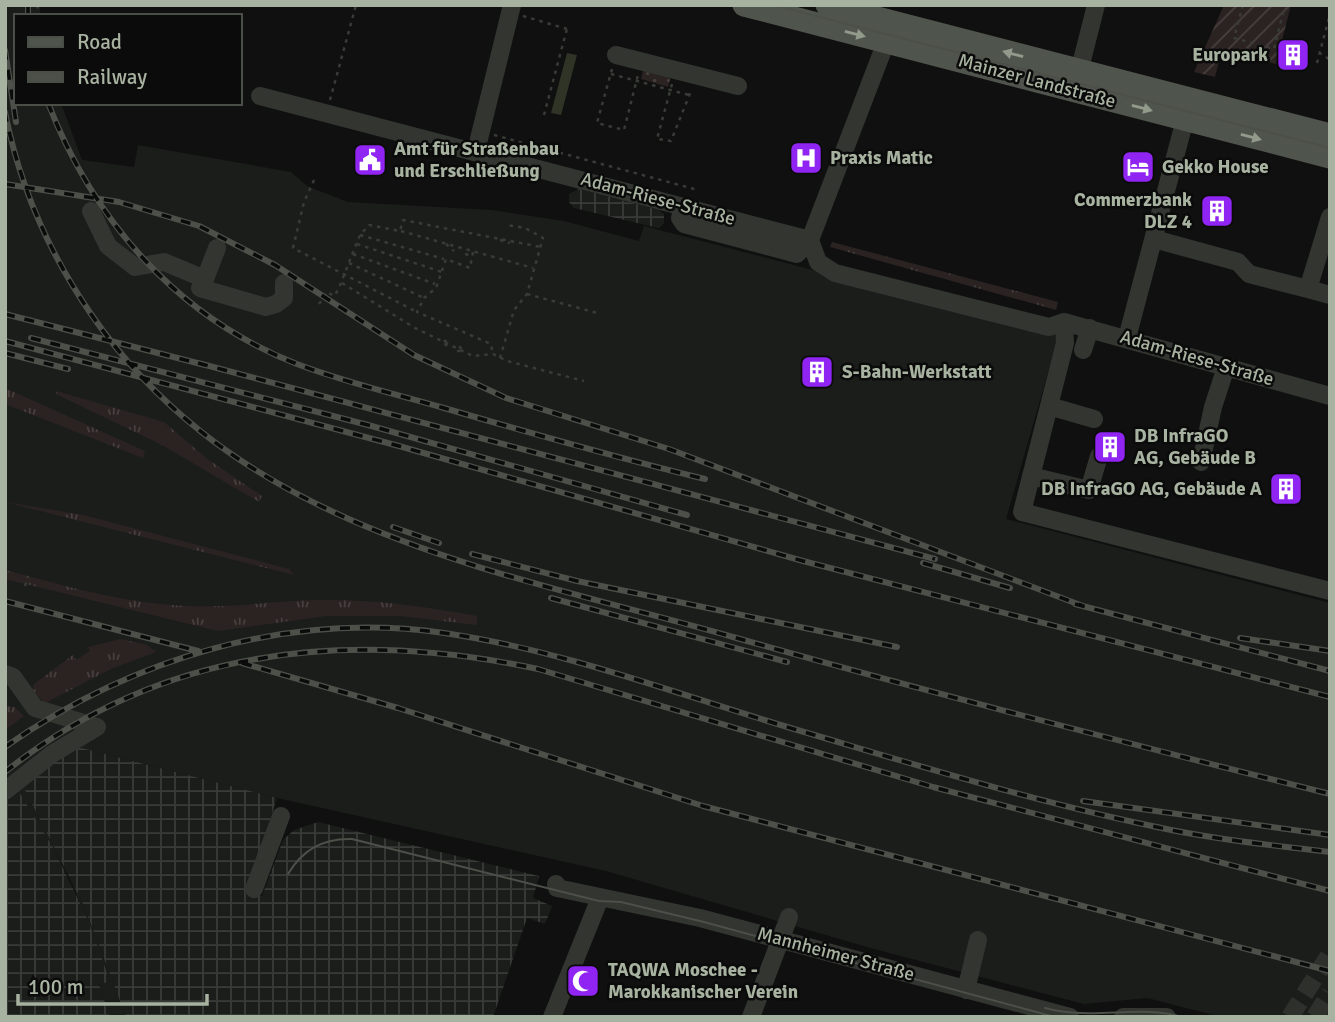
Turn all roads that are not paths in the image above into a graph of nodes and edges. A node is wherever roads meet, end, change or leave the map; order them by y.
1 (744, 5) edge
2 (1096, 5) edge
3 (517, 11) edge
4 (827, 11) edge
5 (886, 42) junction
6 (616, 55) road end
7 (1077, 81) junction
8 (738, 86) dead end
9 (260, 96) dead end
10 (1188, 110) junction
11 (1330, 135) edge
12 (476, 150) junction
13 (1330, 157) edge
14 (91, 211) dead end
15 (1330, 217) edge
16 (1154, 239) junction
17 (810, 240) junction
18 (217, 248) dead end
19 (205, 279) junction
20 (284, 283) dead end
21 (1308, 289) junction
22 (1330, 295) edge
23 (1064, 322) junction
24 (1090, 328) junction
25 (1127, 338) junction
26 (1083, 351) dead end
27 (1226, 367) junction
28 (1330, 396) edge
29 (1049, 406) junction
30 (1094, 419) dead end
31 (1098, 456) dead end
32 (1200, 462) dead end
33 (1031, 476) junction
34 (1330, 591) edge
35 (5, 674) edge
36 (7, 786) edge
37 (281, 816) dead end
38 (556, 884) dead end
39 (254, 889) dead end
40 (600, 898) junction
41 (789, 917) dead end
42 (780, 939) junction
43 (978, 940) dead end
44 (966, 990) junction
45 (552, 1017) edge
46 (751, 1017) edge
47 (1070, 1017) edge
48 (1123, 1017) edge
49 (1167, 1017) edge

1 - 4 main road, Mainzer Landstraße
2 - 7 street
3 - 12 street
4 -> 5 main road, Mainzer Landstraße
7 -> 4 main road, Mainzer Landstraße
5 - 7 main road, Mainzer Landstraße
5 - 17 street
6 - 8 street
7 - 10 main road, Mainzer Landstraße
9 - 12 street, Adam-Riese-Straße
10 - 11 main road, Mainzer Landstraße
10 -> 13 main road, Mainzer Landstraße
10 - 16 street
12 - 17 street, Adam-Riese-Straße
14 - 19 street
15 - 21 street
16 - 21 street
16 - 25 street
17 - 23 street, Adam-Riese-Straße
18 - 19 street
19 - 20 street
21 - 22 street
23 - 24 street, Adam-Riese-Straße
23 - 29 street
24 - 25 street, Adam-Riese-Straße
24 - 26 street
25 - 27 street, Adam-Riese-Straße
27 - 28 street, Adam-Riese-Straße
27 - 32 street
29 - 30 street
29 - 33 street
31 - 33 street
33 - 34 street
35 - 36 street
37 - 39 street
38 - 40 street, Mannheimer Straße
40 - 42 street, Mannheimer Straße
40 - 45 street
41 - 42 street
42 - 44 street, Mannheimer Straße
42 - 46 street
43 - 44 street
44 - 47 street, Mannheimer Straße
48 - 49 street

